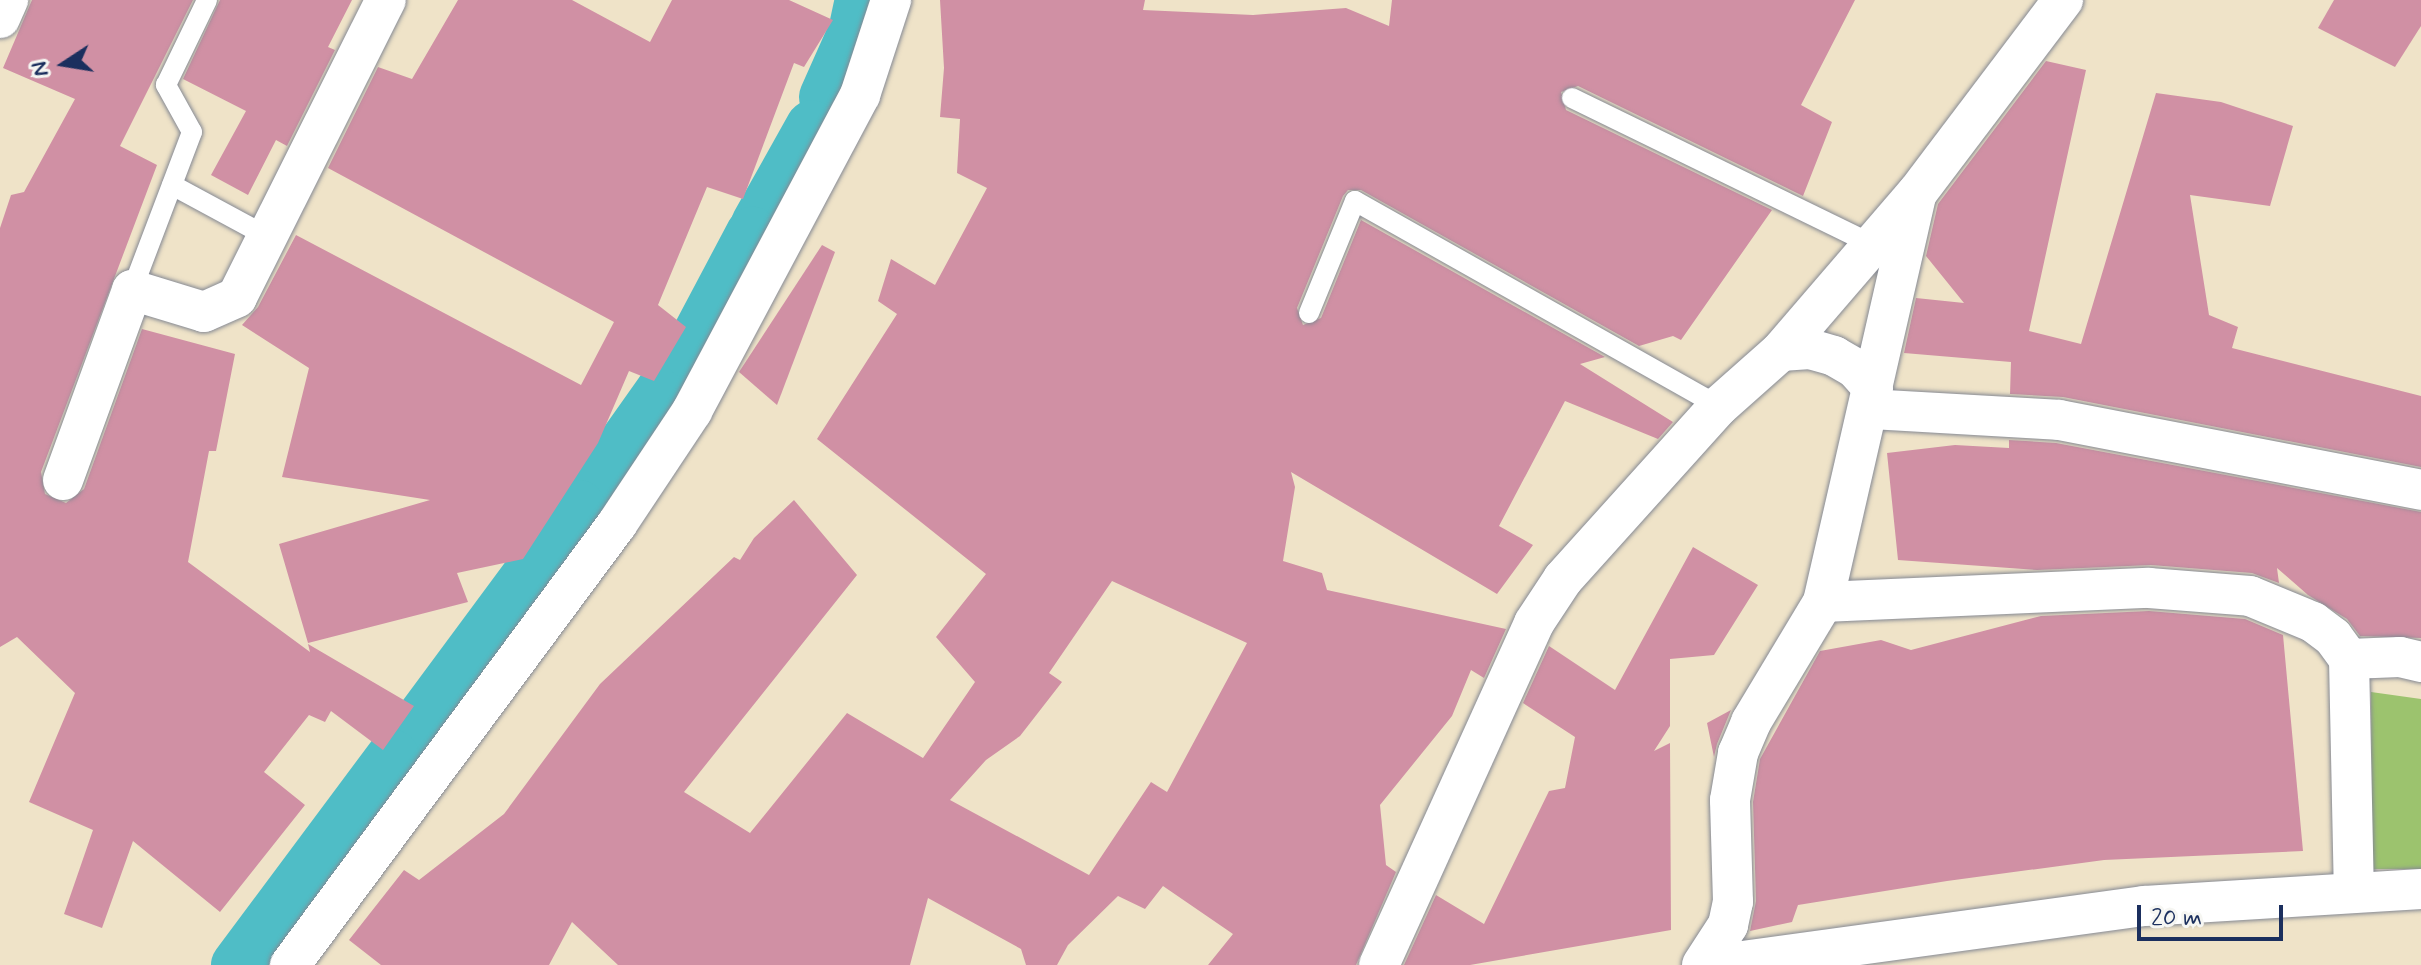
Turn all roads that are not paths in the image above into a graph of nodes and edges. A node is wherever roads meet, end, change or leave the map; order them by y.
1 (8, 0) edge
2 (207, 0) edge
3 (386, 0) edge
4 (891, 0) edge
5 (2063, 0) edge
6 (0, 18) edge
7 (1572, 98) dead end
8 (172, 185) junction
9 (1917, 193) junction
10 (270, 238) junction
11 (1872, 244) junction
12 (132, 290) junction
13 (1309, 313) dead end
14 (1781, 351) junction
15 (1872, 399) junction
16 (1719, 406) junction
17 (63, 480) dead end
18 (2421, 490) edge
19 (1823, 602) junction
20 (2349, 659) junction
21 (2421, 662) edge
22 (2421, 889) edge
23 (2354, 892) junction
24 (290, 965) edge
25 (1379, 965) edge
26 (1702, 965) edge
27 (1713, 965) edge

1 - 6 street
2 - 8 lane
3 - 10 street
4 - 24 street
5 - 9 street
7 - 11 lane
8 - 10 lane
8 - 12 lane
9 - 11 street
9 - 15 street
10 - 12 street
11 - 14 street
12 - 17 street
13 - 16 lane
14 - 15 street
14 - 16 street
15 - 18 street
15 - 19 street
16 - 25 street
19 - 20 street
19 - 26 street
20 - 21 street
20 - 23 street
22 - 23 street
23 - 27 street

